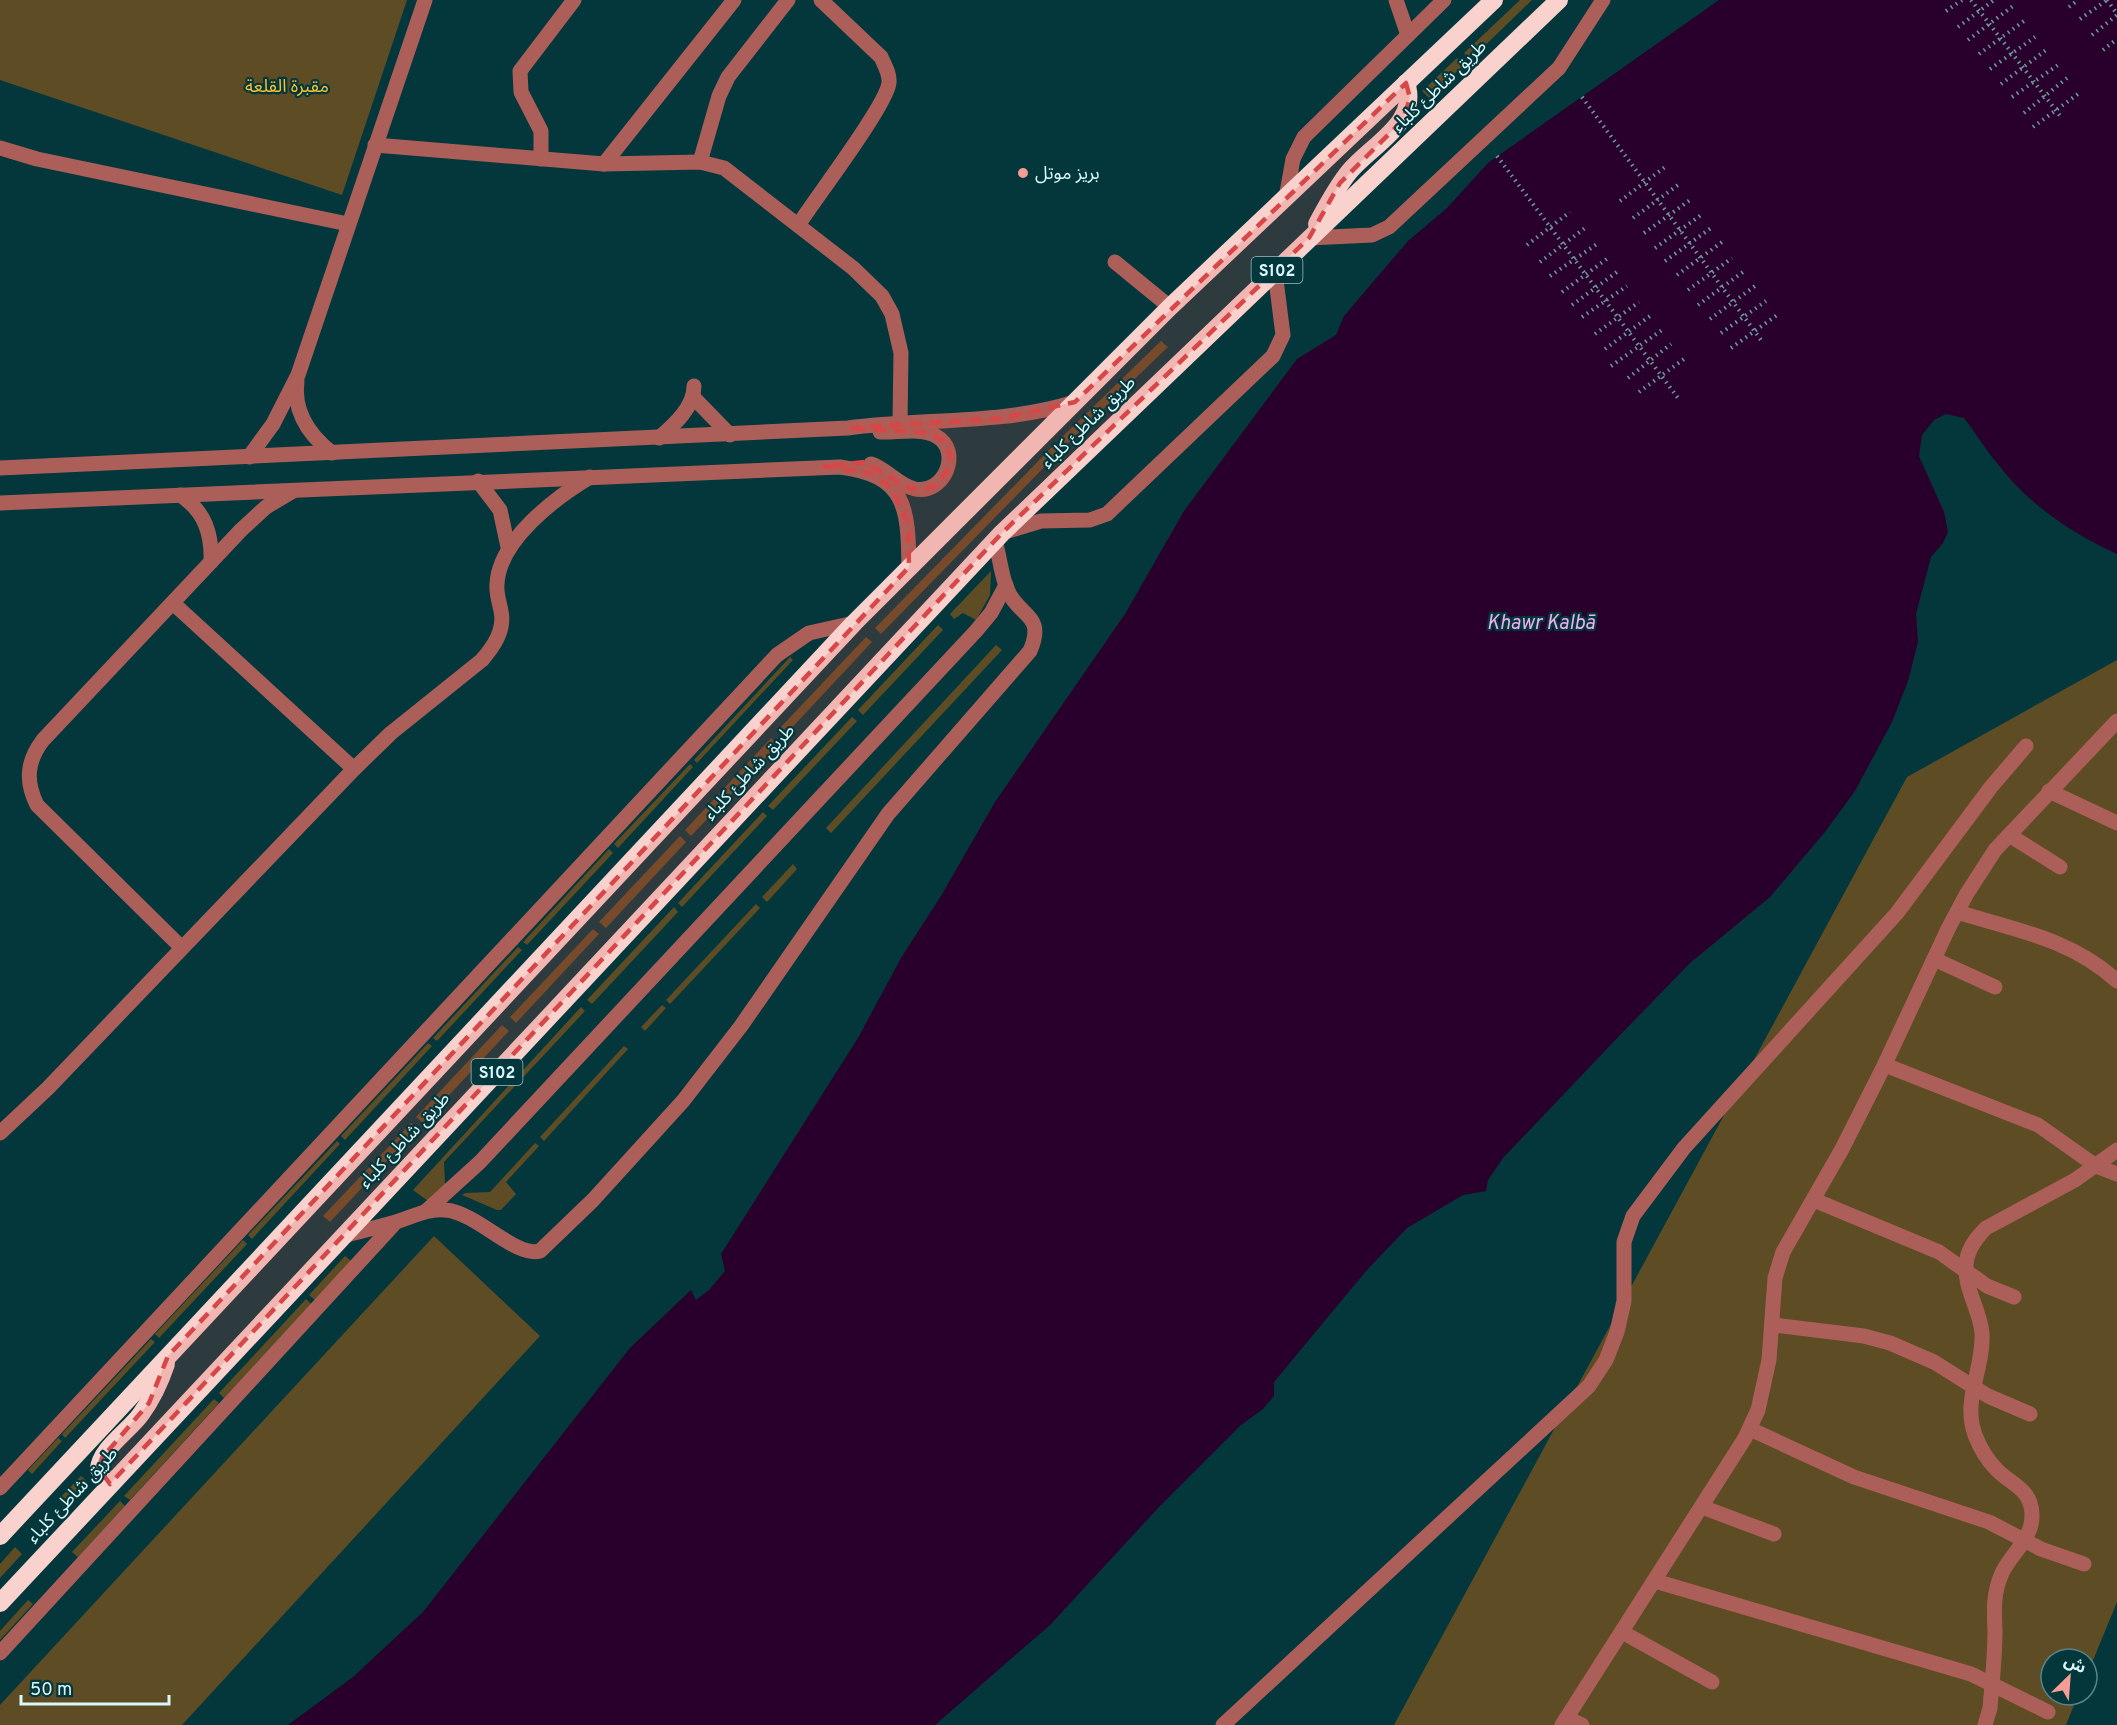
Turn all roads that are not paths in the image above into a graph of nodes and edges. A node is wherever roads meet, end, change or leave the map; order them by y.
1 (425, 0) edge
2 (574, 0) edge
3 (734, 0) edge
4 (788, 0) edge
5 (821, 0) edge
6 (1444, 0) edge
7 (1494, 0) edge
8 (1559, 0) edge
9 (1603, 0) edge
10 (1397, 1) edge
11 (1432, 11) junction
12 (1408, 35) junction
13 (1406, 83) junction
14 (375, 145) junction
15 (0, 148) edge
16 (541, 159) junction
17 (700, 162) junction
18 (604, 164) junction
19 (1286, 198) junction
20 (348, 224) junction
21 (799, 224) junction
22 (1309, 238) junction
23 (1115, 262) dead end
24 (1275, 272) junction
25 (1170, 308) junction
26 (298, 375) junction
27 (1075, 402) junction
28 (900, 422) junction
29 (848, 428) junction
30 (730, 435) junction
31 (659, 438) junction
32 (332, 453) junction
33 (249, 457) junction
34 (824, 466) junction
35 (0, 468) edge
36 (590, 477) junction
37 (478, 482) junction
38 (296, 490) junction
39 (180, 495) junction
40 (0, 503) edge
41 (999, 537) junction
42 (508, 547) junction
43 (212, 562) junction
44 (909, 567) junction
45 (1006, 585) junction
46 (174, 604) junction
47 (854, 623) junction
48 (2117, 721) edge
49 (2026, 746) dead end
50 (354, 770) junction
51 (2049, 791) junction
52 (2117, 823) edge
53 (2009, 835) junction
54 (2060, 867) dead end
55 (1957, 912) junction
56 (181, 947) junction
57 (1934, 959) junction
58 (2117, 981) edge
59 (1995, 987) dead end
60 (1885, 1065) junction
61 (0, 1133) edge
62 (2117, 1150) edge
63 (2096, 1166) junction
64 (2117, 1174) edge
65 (1814, 1200) junction
66 (425, 1212) junction
67 (396, 1222) junction
68 (343, 1236) junction
69 (1966, 1270) junction
70 (2014, 1297) dead end
71 (1774, 1325) junction
72 (168, 1356) junction
73 (1972, 1387) junction
74 (2030, 1414) dead end
75 (1750, 1428) junction
76 (110, 1484) junction
77 (0, 1488) edge
78 (1702, 1507) junction
79 (1774, 1534) dead end
80 (0, 1536) edge
81 (2024, 1541) junction
82 (2084, 1564) dead end
83 (1654, 1581) junction
84 (0, 1603) edge
85 (1622, 1632) junction
86 (0, 1653) edge
87 (1713, 1682) dead end
88 (1992, 1683) junction
89 (2048, 1712) dead end
90 (1565, 1721) edge
91 (1223, 1725) edge
92 (1582, 1725) edge
93 (1985, 1725) edge

1 - 14 street
2 - 16 street
3 - 18 street
4 - 17 street
5 - 21 street
6 - 11 street
7 - 13 highway, طريق شاطئ كلباء / S102
8 - 22 highway, طريق شاطئ كلباء / S102
9 - 22 street
10 - 11 street
10 - 12 street
11 - 12 street
12 - 19 street
13 - 19 highway, طريق شاطئ كلباء / S102
13 - 22 highway
14 - 16 street
14 - 20 street
15 - 20 street
16 - 18 street
17 - 18 street
17 - 21 street
19 - 25 highway, طريق شاطئ كلباء / S102
20 - 26 street
21 - 28 street
22 - 24 highway, طريق شاطئ كلباء / S102
23 - 25 street
24 - 41 highway, طريق شاطئ كلباء / S102
24 - 41 street
25 - 27 highway, طريق شاطئ كلباء / S102
26 - 32 street
26 - 33 street
27 - 28 street
27 - 44 highway, طريق شاطئ كلباء / S102
28 - 29 street
29 - 30 street
29 - 34 street
30 - 31 street
30 - 31 street
31 - 32 street
32 - 33 street
33 - 35 street
34 - 36 street
34 - 44 street
36 - 37 street
36 - 42 street
37 - 38 street
37 - 42 street
38 - 39 street
38 - 43 street
39 - 40 street
39 - 43 street
41 - 45 street
41 - 68 highway, طريق شاطئ كلباء / S102
42 - 50 street
43 - 46 street
44 - 47 highway, طريق شاطئ كلباء / S102
45 - 66 street
45 - 66 street
46 - 50 street
46 - 56 street
47 - 72 highway, طريق شاطئ كلباء / S102
47 - 77 street
48 - 51 street
49 - 91 street
50 - 56 street
51 - 52 street
51 - 53 street
53 - 54 street
53 - 55 street
55 - 57 street
55 - 58 street
56 - 61 street
57 - 59 street
57 - 60 street
60 - 63 street
60 - 65 street
62 - 63 street
63 - 64 street
63 - 69 street
65 - 69 street
65 - 71 street
66 - 67 street
67 - 68 street
67 - 86 street
68 - 76 highway, طريق شاطئ كلباء / S102
69 - 70 street
69 - 73 street
71 - 73 street
71 - 75 street
72 - 76 highway
72 - 80 highway, طريق شاطئ كلباء / S102
73 - 74 street
73 - 81 street
75 - 78 street
75 - 81 street
76 - 84 highway, طريق شاطئ كلباء / S102
78 - 79 street
78 - 83 street
81 - 82 street
81 - 88 street
83 - 85 street
83 - 88 street
85 - 87 street
85 - 90 street
88 - 89 street
88 - 93 street
90 - 92 street

